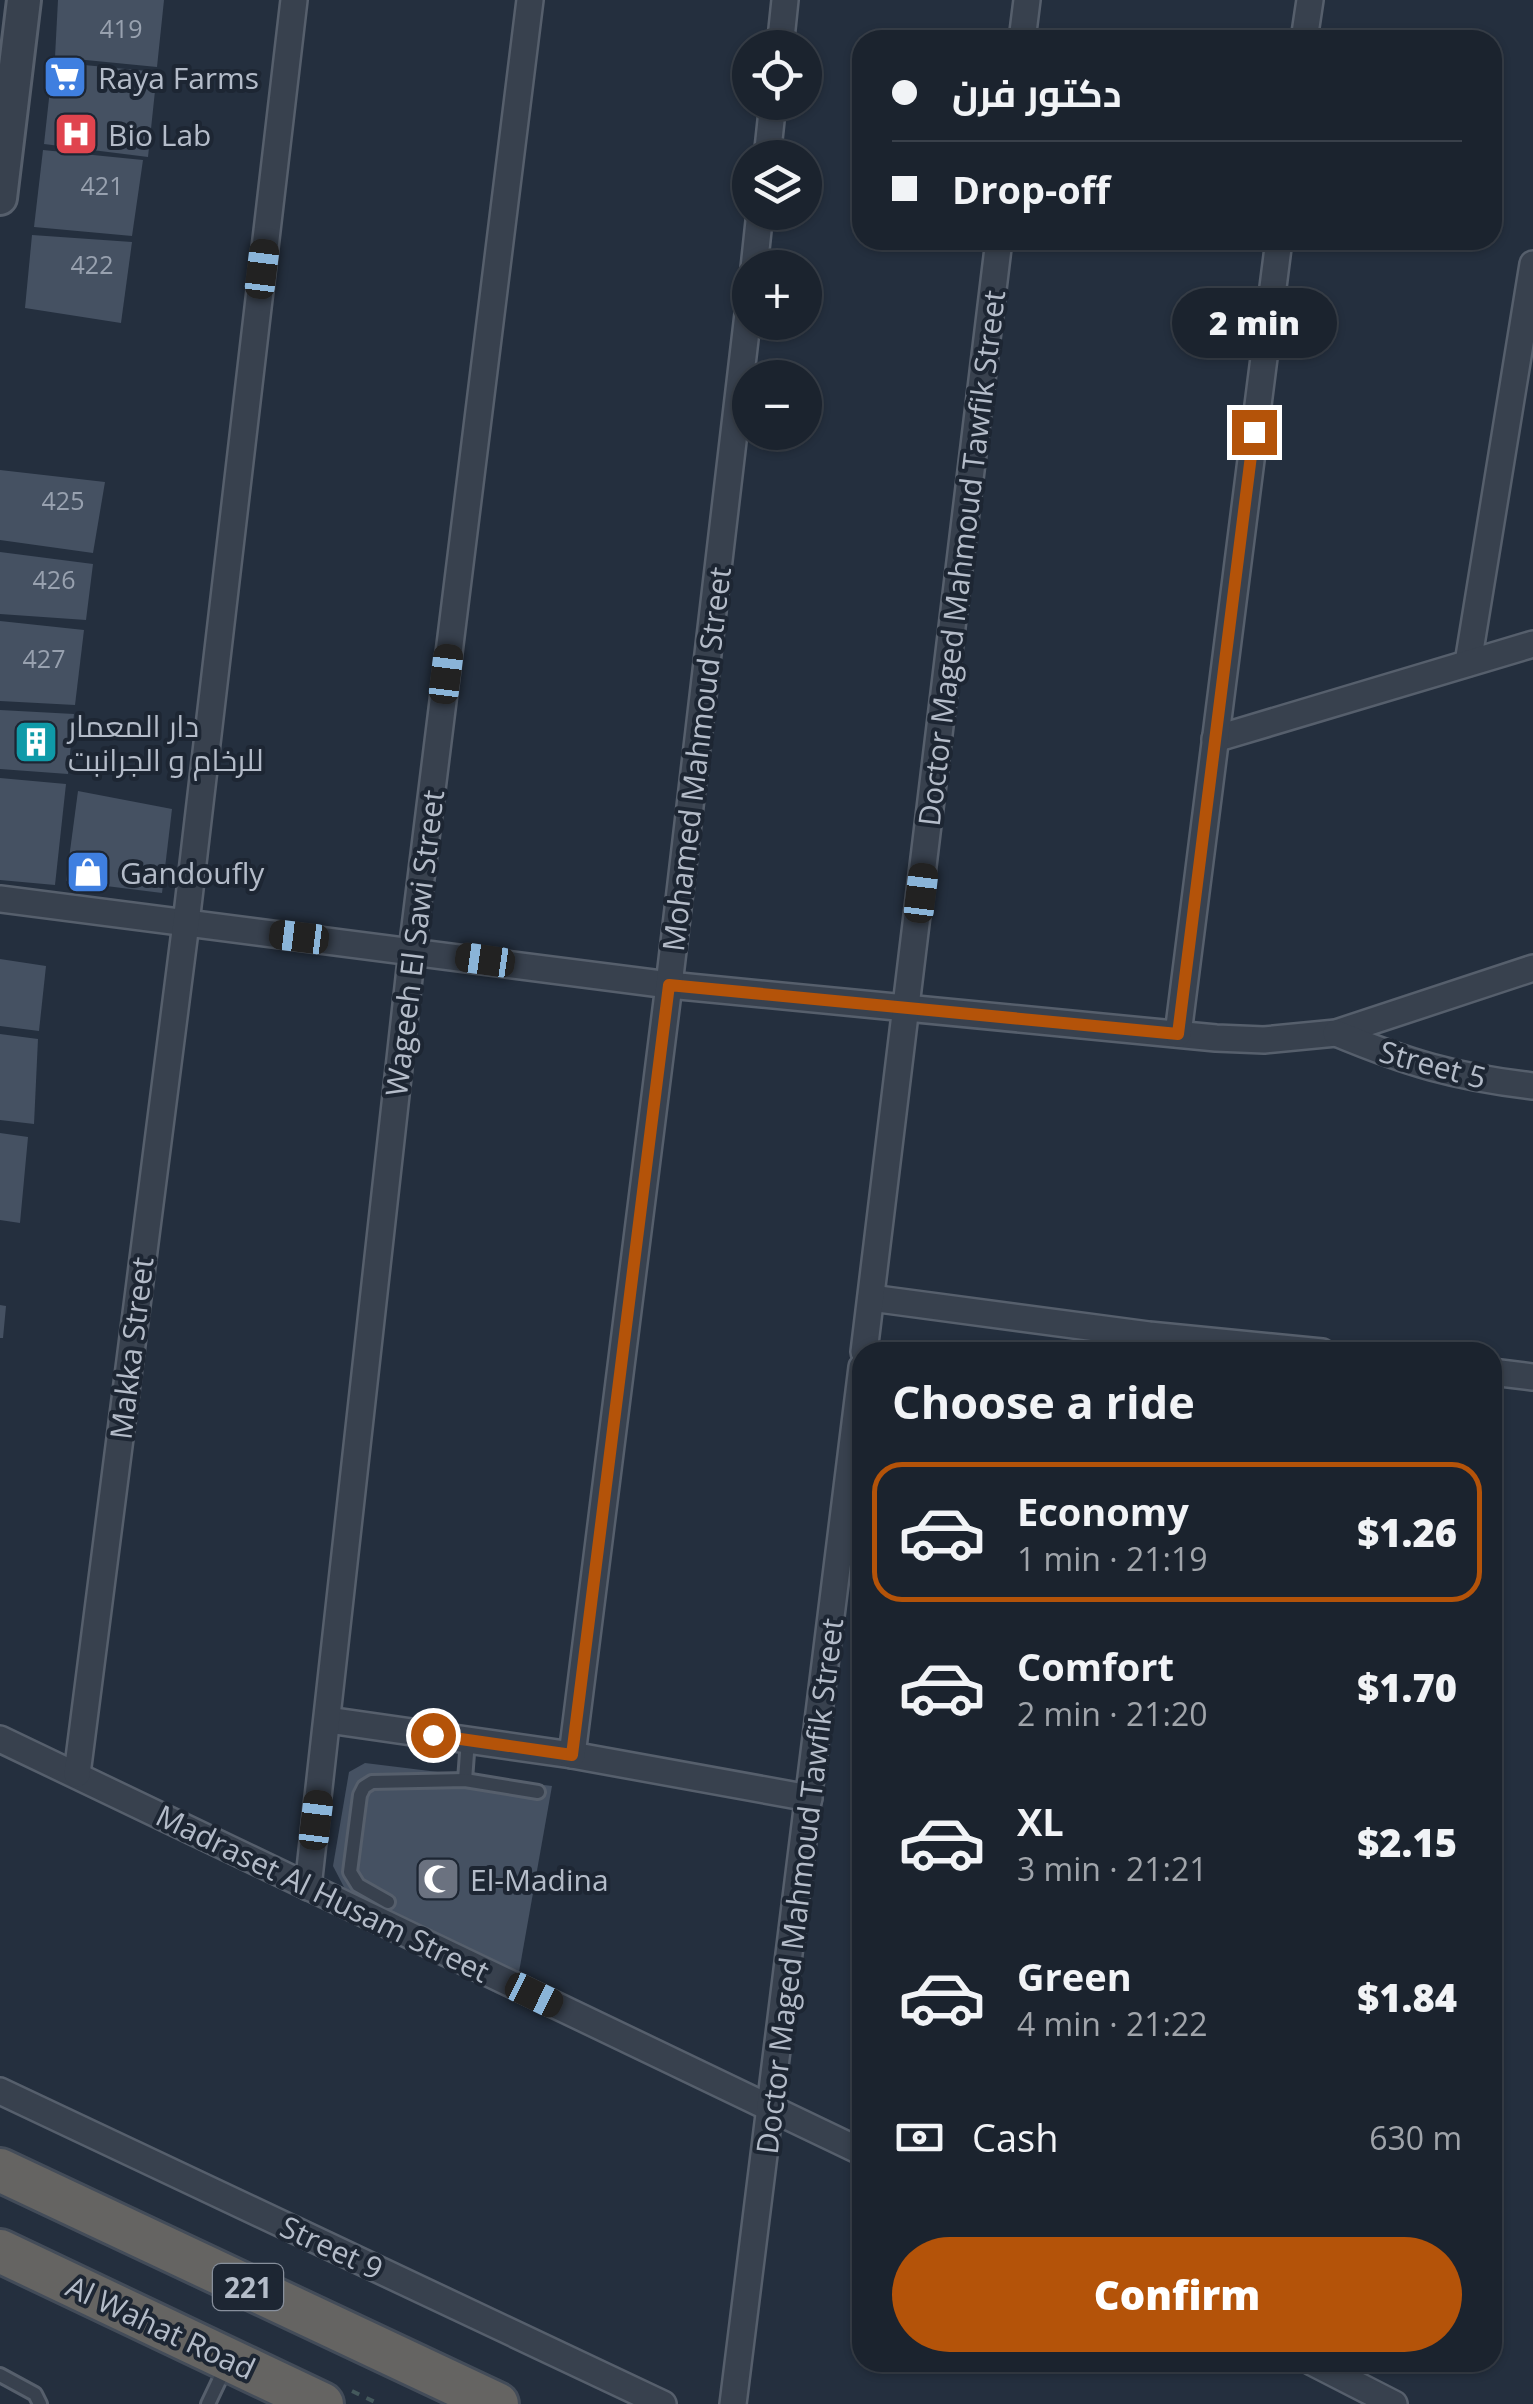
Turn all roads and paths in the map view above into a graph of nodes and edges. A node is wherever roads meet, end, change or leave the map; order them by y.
1 (24, 0) edge
2 (294, 0) edge
3 (530, 0) edge
4 (785, 0) edge
5 (1027, 0) edge
6 (1310, 0) edge
7 (782, 30) edge
8 (1023, 30) edge
9 (1306, 30) edge
10 (0, 198) edge
11 (997, 250) edge
12 (1278, 250) edge
13 (1533, 264) edge
14 (745, 340) edge
15 (1533, 644) edge
16 (1468, 663) junction
17 (1215, 739) junction
18 (0, 900) edge
19 (186, 923) junction
20 (412, 951) junction
21 (1533, 968) edge
22 (669, 985) junction
23 (908, 1008) junction
24 (1336, 1033) junction
25 (1178, 1034) junction
26 (1533, 1086) edge
27 (871, 1298) junction
28 (865, 1342) edge
29 (1136, 1342) edge
30 (1502, 1373) edge
31 (1533, 1378) edge
32 (852, 1448) edge
33 (328, 1720) junction
34 (0, 1739) edge
35 (468, 1740) junction
36 (572, 1755) junction
37 (77, 1774) junction
38 (465, 1780) junction
39 (538, 1792) dead end
40 (809, 1798) junction
41 (351, 1877) junction
42 (319, 1892) junction
43 (388, 1902) dead end
44 (0, 2091) edge
45 (772, 2109) junction
46 (852, 2147) edge
47 (0, 2170) edge
48 (0, 2251) edge
49 (230, 2360) junction
50 (1332, 2372) edge
51 (0, 2375) edge
52 (40, 2404) edge
53 (208, 2404) edge
54 (322, 2404) edge
55 (496, 2404) edge
56 (663, 2404) edge
57 (733, 2404) edge
58 (1394, 2404) edge

1 - 10 street
2 - 19 street, Makka Street
3 - 20 street, Wageeh El Sawi Street
4 - 7 street
5 - 8 street
6 - 9 street
11 - 23 street, Doctor Maged Mahmoud Tawfik Street
12 - 17 street
13 - 16 street
14 - 22 street, Mohamed Mahmoud Street
15 - 16 street
16 - 17 street
17 - 25 street
18 - 19 street
19 - 20 street
19 - 37 street, Makka Street
20 - 22 street
20 - 33 street, Wageeh El Sawi Street
21 - 24 street
22 - 23 street
22 - 36 street, Mohamed Mahmoud Street
23 - 25 street
23 - 27 street, Doctor Maged Mahmoud Tawfik Street
24 - 25 street
24 - 26 street, Street 5
27 - 28 street, Doctor Maged Mahmoud Tawfik Street
27 - 29 street
30 - 31 street
32 - 40 street, Doctor Maged Mahmoud Tawfik Street
33 - 35 street
33 - 42 street, Wageeh El Sawi Street
34 - 37 street, Madraset Al Husam Street
35 - 36 street
35 - 38 lane
36 - 40 street
37 - 42 street, Madraset Al Husam Street
38 - 39 lane
38 - 41 lane
40 - 45 street, Doctor Maged Mahmoud Tawfik Street
41 - 42 lane
41 - 43 lane
42 - 45 street, Madraset Al Husam Street
44 - 56 street, Street 9
45 - 46 street, Madraset Al Husam Street
45 - 57 street, Doctor Maged Mahmoud Tawfik Street
47 - 55 highway, 221
48 - 49 highway, Al Wahat Road / 221
49 - 53 lane
49 - 54 highway, Al Wahat Road / 221
50 - 58 street
51 - 52 lane

